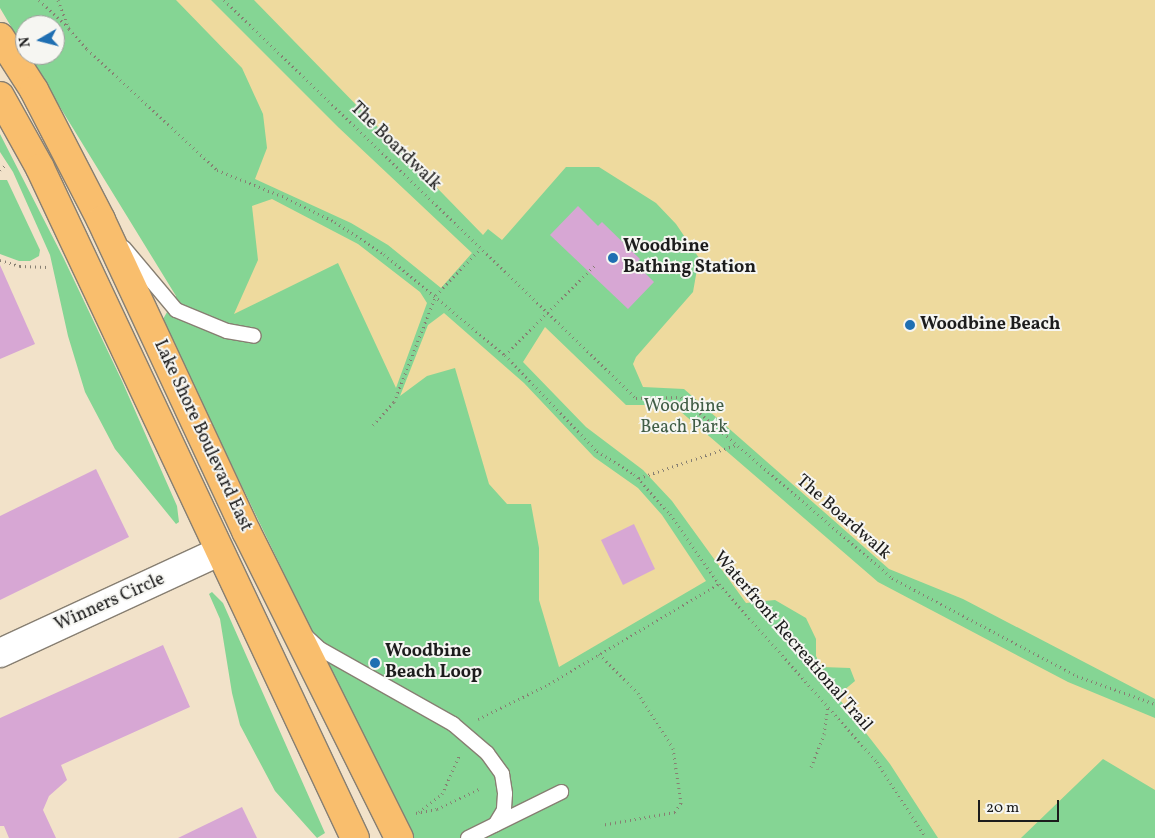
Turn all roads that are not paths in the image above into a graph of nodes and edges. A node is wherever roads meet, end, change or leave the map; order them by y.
1 (0, 37) edge
2 (0, 96) edge
3 (101, 220) junction
4 (254, 336) dead end
5 (219, 552) junction
6 (292, 624) junction
7 (0, 653) edge
8 (561, 792) dead end
9 (495, 825) junction
10 (355, 838) edge
11 (399, 838) edge
12 (468, 838) edge

1 - 3 highway, Lake Shore Boulevard East
2 - 5 highway, Lake Shore Boulevard East
3 - 4 lane
3 - 6 highway, Lake Shore Boulevard East
5 - 7 street, Winners Circle
5 - 10 highway, Lake Shore Boulevard East
6 - 9 lane
6 - 11 highway, Lake Shore Boulevard East
8 - 9 lane
9 - 12 lane

